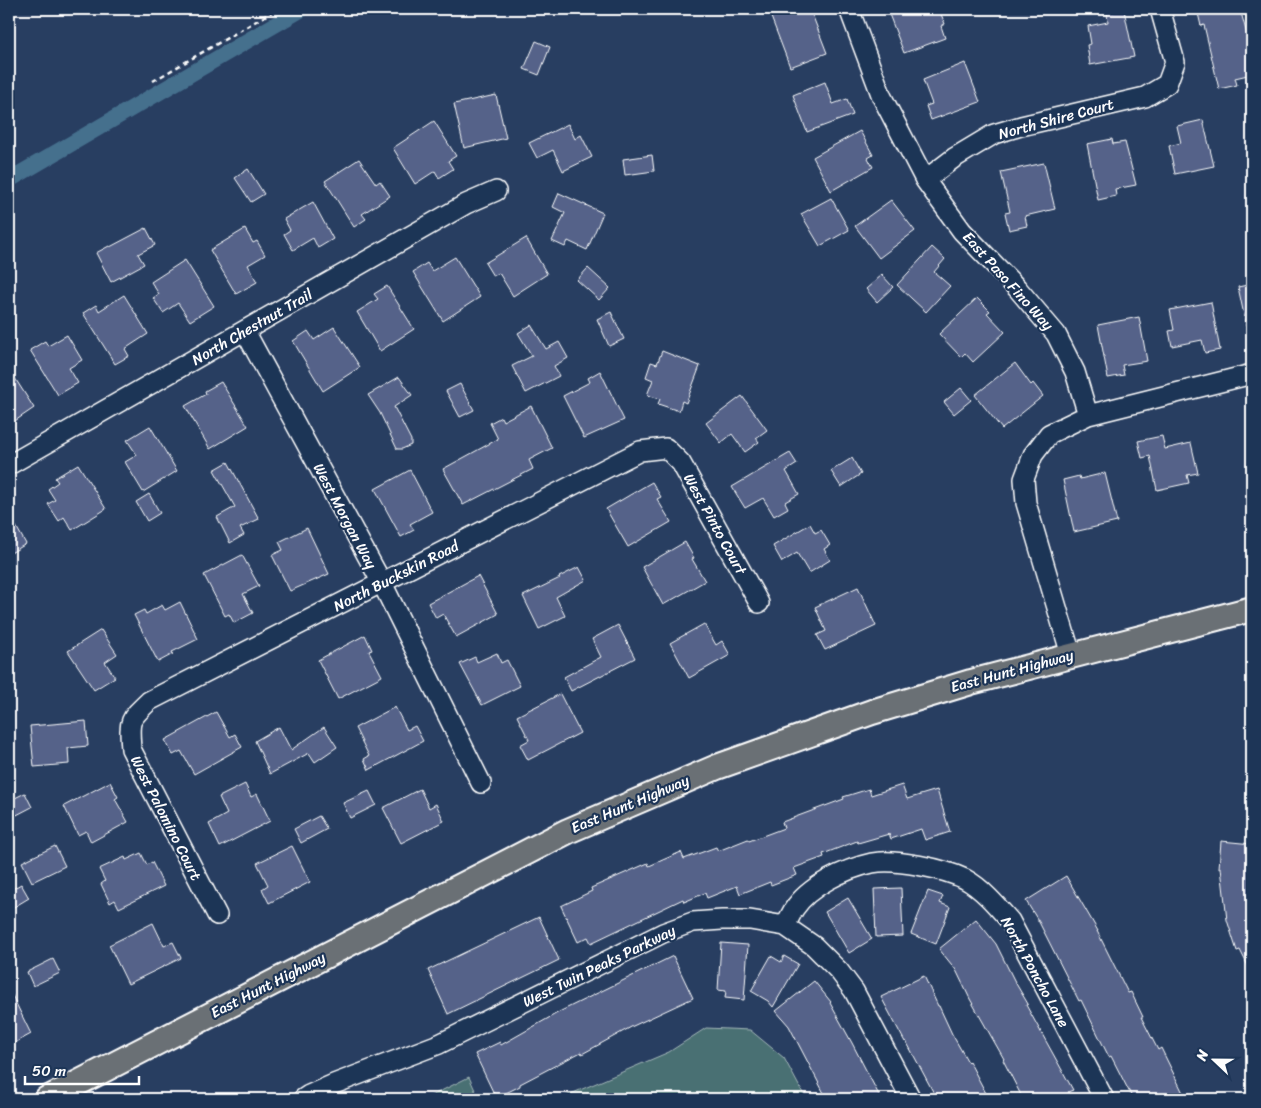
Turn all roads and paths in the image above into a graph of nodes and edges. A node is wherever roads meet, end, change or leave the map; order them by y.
1 (277, 9) edge
2 (849, 9) edge
3 (1160, 9) edge
4 (153, 81) dead end
5 (925, 180) junction
6 (496, 191) dead end
7 (245, 331) junction
8 (1252, 374) edge
9 (1088, 415) junction
10 (666, 448) joint
11 (9, 465) edge
12 (382, 584) junction
13 (759, 603) dead end
14 (1252, 609) edge
15 (1071, 655) junction
16 (132, 717) joint
17 (482, 784) dead end
18 (217, 915) dead end
19 (785, 926) junction
20 (47, 1099) edge
21 (303, 1099) edge
22 (911, 1099) edge
23 (1104, 1099) edge

1 - 4 path
2 - 5 street, East Paso Fino Way
3 - 5 street, North Shire Court
5 - 9 street, East Paso Fino Way
6 - 7 street, North Chestnut Trail
7 - 11 street, North Chestnut Trail
7 - 12 street, West Morgan Way
8 - 9 street
9 - 15 street
10 - 12 street, North Buckskin Road
10 - 13 street, West Pinto Court
12 - 16 street, North Buckskin Road
12 - 17 street, West Morgan Way
14 - 15 main road, East Hunt Highway
15 - 20 main road, East Hunt Highway
16 - 18 street, West Palomino Court
19 - 21 street, West Twin Peaks Parkway
19 - 22 street, West Twin Peaks Parkway
19 - 23 street, North Poncho Lane

